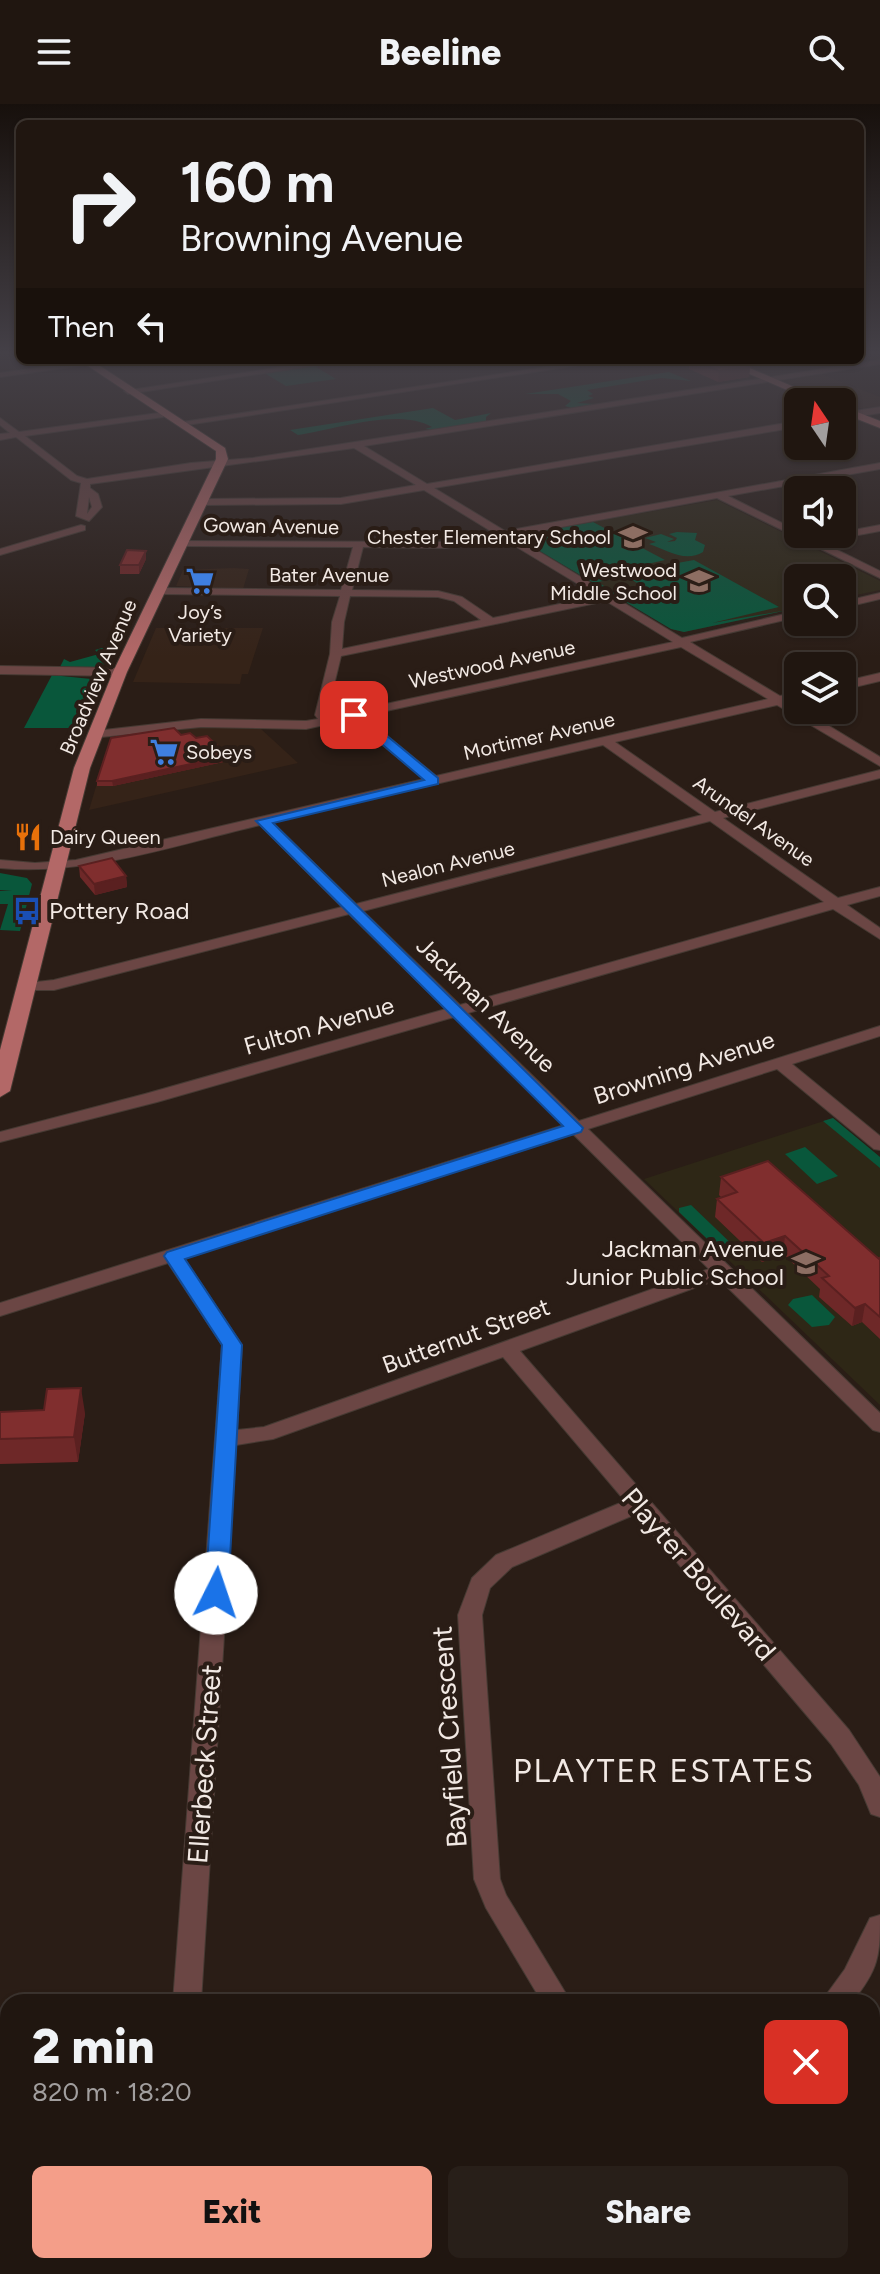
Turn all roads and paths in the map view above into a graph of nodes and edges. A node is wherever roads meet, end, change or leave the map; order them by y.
1 (45, 455) edge
2 (220, 455) edge
3 (282, 455) edge
4 (373, 455) edge
5 (613, 455) edge
6 (219, 464) junction
7 (880, 466) edge
8 (426, 487) junction
9 (720, 496) junction
10 (202, 502) junction
11 (81, 528) dead end
12 (784, 528) edge
13 (880, 528) edge
14 (856, 532) edge
15 (503, 534) junction
16 (182, 543) junction
17 (359, 545) junction
18 (824, 548) edge
19 (0, 552) edge
20 (880, 575) edge
21 (159, 591) junction
22 (347, 593) junction
23 (880, 596) edge
24 (608, 597) junction
25 (856, 602) edge
26 (784, 617) edge
27 (490, 621) junction
28 (682, 642) junction
29 (336, 654) junction
30 (0, 670) edge
31 (120, 672) junction
32 (880, 677) edge
33 (856, 683) edge
34 (784, 700) edge
35 (779, 701) junction
36 (354, 715) junction
37 (328, 721) junction
38 (95, 735) junction
39 (605, 741) junction
40 (880, 762) edge
41 (880, 774) edge
42 (434, 781) junction
43 (713, 817) junction
44 (263, 821) junction
45 (0, 864) edge
46 (55, 866) junction
47 (880, 891) edge
48 (835, 903) junction
49 (352, 909) junction
50 (880, 935) edge
51 (25, 987) junction
52 (456, 1012) junction
53 (880, 1031) edge
54 (780, 1063) junction
55 (0, 1091) edge
56 (575, 1128) junction
57 (0, 1137) edge
58 (880, 1145) edge
59 (173, 1256) junction
60 (720, 1272) junction
61 (0, 1310) edge
62 (507, 1349) junction
63 (880, 1425) edge
64 (227, 1439) junction
65 (640, 1504) junction
66 (880, 1806) edge
67 (880, 1927) edge
68 (188, 1994) edge
69 (552, 1994) edge
70 (842, 1994) edge

1 - 6 street
2 - 6 main road
3 - 6 street
4 - 8 street
5 - 8 street
6 - 10 main road, Broadview Avenue
7 - 9 street, Gowan Avenue
8 - 10 street
8 - 15 street
9 - 12 street
9 - 15 street, Gowan Avenue
10 - 16 main road, Broadview Avenue
11 - 19 street
13 - 14 street
15 - 17 street, Gowan Avenue
15 - 24 street
16 - 17 street, Gowan Avenue
16 - 21 main road, Broadview Avenue
17 - 22 street
18 - 20 street
21 - 22 street, Bater Avenue
21 - 31 main road, Broadview Avenue
22 - 27 street, Bater Avenue
22 - 29 street
23 - 25 street
24 - 27 street
24 - 28 street
26 - 28 street, Westwood Avenue
27 - 29 street
28 - 35 street
28 - 36 street, Westwood Avenue
29 - 37 street
30 - 31 street
31 - 38 main road, Broadview Avenue
32 - 33 street
34 - 35 street, Mortimer Avenue
35 - 39 street, Mortimer Avenue
35 - 40 street
36 - 37 street, Westwood Avenue
36 - 42 street
37 - 38 street, Westwood Avenue
38 - 46 main road, Broadview Avenue
39 - 42 street, Mortimer Avenue
39 - 43 street, Arundel Avenue
41 - 43 street, Nealon Avenue
42 - 44 street, Mortimer Avenue
43 - 48 street, Arundel Avenue
43 - 49 street, Nealon Avenue
44 - 46 street, Mortimer Avenue
44 - 49 street, Jackman Avenue
45 - 46 street
46 - 51 main road, Broadview Avenue
47 - 48 street, Fulton Avenue
48 - 50 street, Arundel Avenue
48 - 52 street, Fulton Avenue
49 - 51 street, Nealon Avenue
49 - 52 street, Jackman Avenue
51 - 55 main road, Broadview Avenue
52 - 56 street, Jackman Avenue
52 - 57 street, Fulton Avenue
53 - 54 street, Browning Avenue
54 - 56 street, Browning Avenue
54 - 58 street
56 - 59 street, Browning Avenue
56 - 60 street, Jackman Avenue
59 - 61 street, Browning Avenue
59 - 64 street, Ellerbeck Street
60 - 62 street, Butternut Street
60 - 63 street, Jackman Avenue
62 - 64 street, Butternut Street
62 - 65 street, Playter Boulevard
64 - 68 street, Ellerbeck Street
65 - 66 street, Playter Boulevard
65 - 69 street, Bayfield Crescent
67 - 70 street

